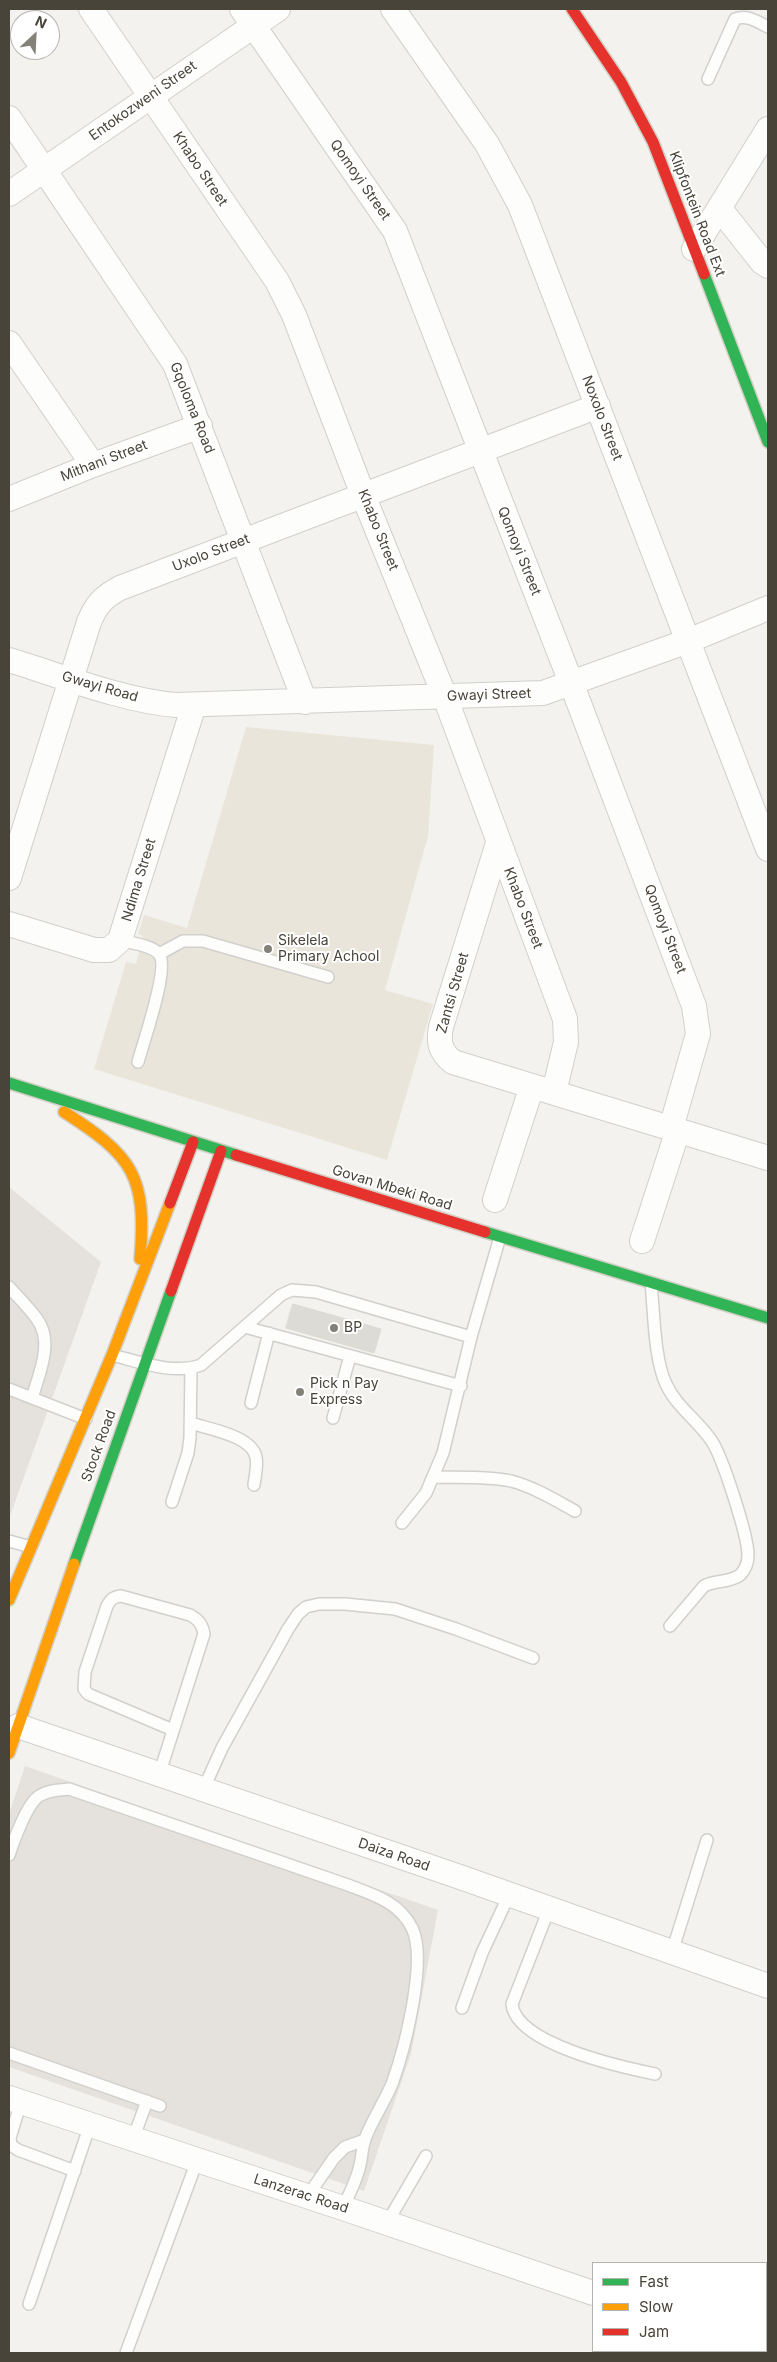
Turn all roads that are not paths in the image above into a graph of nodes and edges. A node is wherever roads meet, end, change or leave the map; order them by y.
1 (91, 9) edge
2 (278, 9) edge
3 (393, 9) edge
4 (572, 9) edge
5 (247, 17) edge
6 (768, 27) edge
7 (708, 79) dead end
8 (151, 96) junction
9 (9, 118) edge
10 (768, 129) edge
11 (44, 170) junction
12 (9, 194) edge
13 (720, 209) junction
14 (694, 249) junction
15 (768, 266) edge
16 (10, 346) edge
17 (598, 406) junction
18 (200, 426) junction
19 (768, 442) edge
20 (480, 451) junction
21 (93, 464) junction
22 (363, 495) junction
23 (9, 499) edge
24 (244, 540) junction
25 (768, 608) edge
26 (688, 641) junction
27 (9, 660) edge
28 (70, 678) junction
29 (572, 685) junction
30 (445, 697) junction
31 (305, 702) junction
32 (194, 705) junction
33 (498, 842) junction
34 (768, 849) edge
35 (9, 878) edge
36 (9, 924) edge
37 (120, 940) junction
38 (159, 954) junction
39 (328, 977) dead end
40 (138, 1062) dead end
41 (9, 1084) edge
42 (543, 1089) junction
43 (36, 1092) junction
44 (675, 1129) junction
45 (193, 1142) junction
46 (221, 1151) junction
47 (768, 1158) edge
48 (495, 1200) dead end
49 (500, 1237) junction
50 (642, 1241) dead end
51 (651, 1281) junction
52 (9, 1287) edge
53 (134, 1300) junction
54 (768, 1318) edge
55 (245, 1327) junction
56 (269, 1333) junction
57 (471, 1337) junction
58 (112, 1354) junction
59 (350, 1356) junction
60 (144, 1364) junction
61 (191, 1368) junction
62 (460, 1386) junction
63 (9, 1389) edge
64 (32, 1398) junction
65 (251, 1403) dead end
66 (333, 1418) dead end
67 (86, 1419) junction
68 (191, 1423) junction
69 (434, 1477) junction
70 (254, 1485) dead end
71 (172, 1502) dead end
72 (575, 1511) dead end
73 (402, 1523) dead end
74 (9, 1541) edge
75 (31, 1547) junction
76 (9, 1600) edge
77 (670, 1626) dead end
78 (533, 1658) dead end
79 (18, 1726) junction
80 (173, 1730) junction
81 (9, 1753) edge
82 (159, 1774) junction
83 (203, 1790) junction
84 (707, 1840) dead end
85 (9, 1854) edge
86 (509, 1895) junction
87 (549, 1909) junction
88 (672, 1952) junction
89 (768, 1986) edge
90 (462, 2008) dead end
91 (9, 2056) edge
92 (655, 2074) dead end
93 (15, 2100) edge
94 (147, 2101) junction
95 (160, 2106) dead end
96 (90, 2125) junction
97 (133, 2140) junction
98 (365, 2140) junction
99 (426, 2156) dead end
100 (197, 2161) junction
101 (75, 2171) junction
102 (307, 2197) junction
103 (343, 2208) junction
104 (387, 2223) junction
105 (592, 2294) edge
106 (28, 2304) dead end
107 (126, 2353) edge

1 - 8 street, Khabo Street
2 - 5 street, Entokozweni Street
3 - 17 street, Noxolo Street
4 - 14 main road, Klipfontein Road Ext
5 - 8 street, Entokozweni Street
5 - 20 street, Qomoyi Street
6 - 7 lane
8 - 11 street, Entokozweni Street
8 - 22 street, Khabo Street
9 - 11 street, Gqoloma Road
10 - 13 street
11 - 12 street, Entokozweni Street
11 - 18 street, Gqoloma Road
13 - 14 street
13 - 15 street
14 - 19 main road, Klipfontein Road Ext
16 - 21 street
17 - 20 street, Uxolo Street
17 - 26 street, Noxolo Street
18 - 21 street, Mithani Street
18 - 24 street, Gqoloma Road
20 - 22 street, Uxolo Street
20 - 29 street, Qomoyi Street
21 - 23 street, Mithani Street
22 - 24 street, Uxolo Street
22 - 30 street, Khabo Street
24 - 28 street, Uxolo Street
24 - 31 street, Gqoloma Road
25 - 26 street, Gwayi Street
26 - 29 street, Gwayi Street
26 - 34 street, Noxolo Street
27 - 28 street, Gwayi Road
28 - 32 street, Gwayi Road
28 - 35 street, Uxolo Street
29 - 30 street, Gwayi Street
29 - 44 street, Qomoyi Street
30 - 31 street, Gwayi Street
30 - 33 street, Khabo Street
31 - 32 street, Gwayi Street
32 - 37 street, Ndima Street
33 - 42 street, Khabo Street
33 - 42 street, Zantsi Street
36 - 37 street, Ndima Street
37 - 38 lane
38 - 39 lane
38 - 40 lane
41 - 43 main road, Govan Mbeki Road
42 - 44 street, Zantsi Street
42 - 48 street
43 - 45 main road, Govan Mbeki Road
43 - 53 main road
44 - 47 street, Zantsi Street
44 - 50 street
45 - 46 main road, Govan Mbeki Road
45 - 53 main road, Stock Road
46 - 49 main road, Govan Mbeki Road
46 - 60 main road, Stock Road
49 - 51 main road, Govan Mbeki Road
49 - 57 lane
51 - 54 main road, Govan Mbeki Road
51 - 77 lane
52 - 64 lane
53 - 58 main road, Stock Road
55 - 56 lane
55 - 57 lane
55 - 61 lane
56 - 59 lane
56 - 65 lane
57 - 62 lane
58 - 60 lane
58 - 67 main road, Stock Road
59 - 62 lane
59 - 66 lane
60 - 61 lane
60 - 79 main road, Stock Road
61 - 68 lane
62 - 69 lane
63 - 64 lane
64 - 67 lane
67 - 75 main road, Stock Road
68 - 70 lane
68 - 71 lane
69 - 72 lane
69 - 73 lane
74 - 75 lane
75 - 76 main road, Stock Road
78 - 83 lane
79 - 81 main road, Stock Road
79 - 82 street, Daiza Road
80 - 80 lane
80 - 82 lane
82 - 83 street, Daiza Road
83 - 86 street, Daiza Road
84 - 88 lane
85 - 98 lane
86 - 87 street, Daiza Road
86 - 90 lane
87 - 88 street, Daiza Road
87 - 92 lane
88 - 89 street, Daiza Road
91 - 94 lane
93 - 96 street, Lanzerac Road
93 - 101 lane
94 - 95 lane
94 - 97 lane
96 - 97 street, Lanzerac Road
96 - 101 lane
97 - 100 street, Lanzerac Road
98 - 102 lane
98 - 103 lane
99 - 104 lane
100 - 102 street, Lanzerac Road
100 - 107 lane
101 - 106 lane
102 - 103 street, Lanzerac Road
103 - 104 street, Lanzerac Road
104 - 105 street, Lanzerac Road

